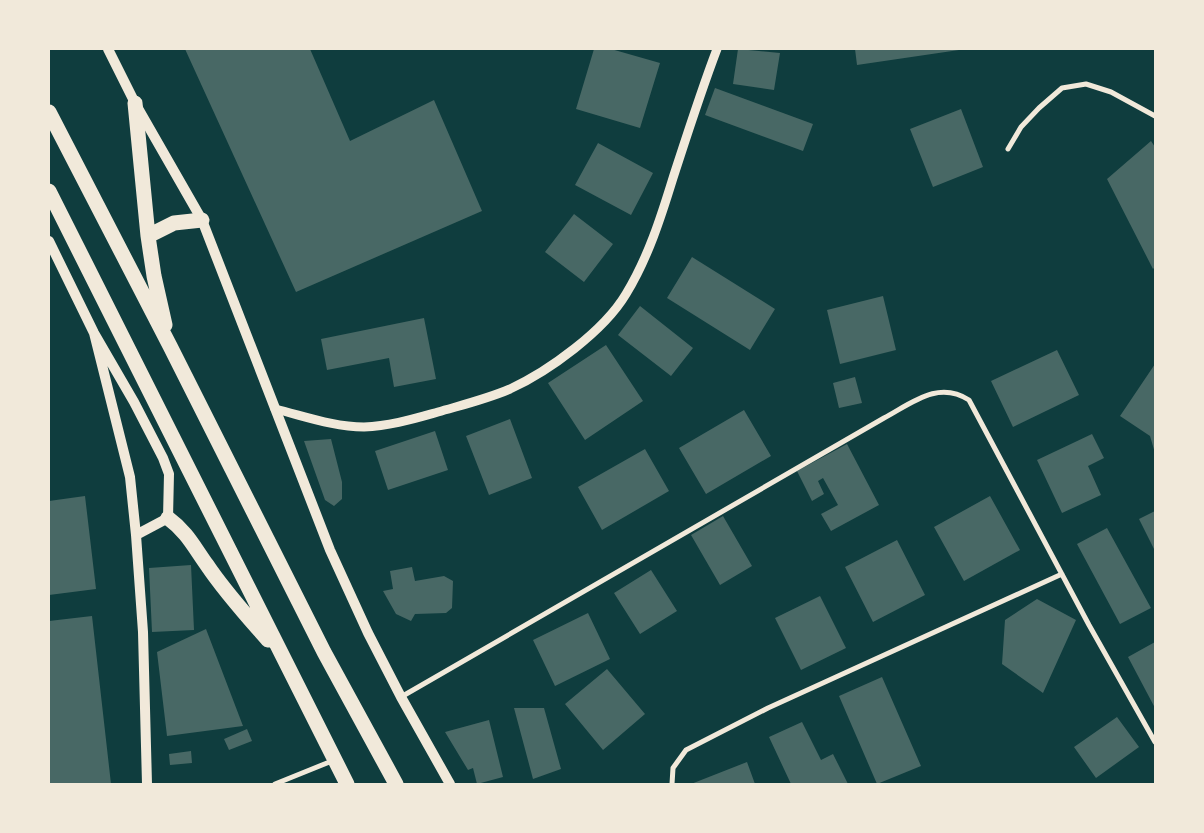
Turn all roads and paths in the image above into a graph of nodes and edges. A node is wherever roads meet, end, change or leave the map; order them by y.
1 (108, 49) edge
2 (717, 49) edge
3 (135, 103) junction
4 (49, 112) edge
5 (1155, 116) edge
6 (1008, 149) dead end
7 (49, 191) edge
8 (202, 220) junction
9 (148, 236) junction
10 (49, 241) edge
11 (94, 333) junction
12 (170, 346) junction
13 (275, 410) junction
14 (168, 518) junction
15 (136, 535) junction
16 (1062, 574) junction
17 (282, 656) junction
18 (401, 697) junction
19 (1155, 742) edge
20 (334, 760) junction
21 (147, 784) edge
22 (275, 784) edge
23 (347, 784) edge
24 (396, 784) edge
25 (450, 784) edge
26 (672, 784) edge

1 - 3 main road
2 - 13 street
3 - 8 main road
3 - 9 highway
4 - 12 highway
5 - 6 street
7 - 17 highway
8 - 9 highway
8 - 13 main road
9 - 12 highway
10 - 11 main road
11 - 14 main road
11 - 15 main road
12 - 24 highway
13 - 18 main road
14 - 15 main road
14 - 17 highway
15 - 21 main road
16 - 18 street
16 - 19 street
16 - 26 street
17 - 20 highway
18 - 25 main road
20 - 22 street
20 - 23 highway

